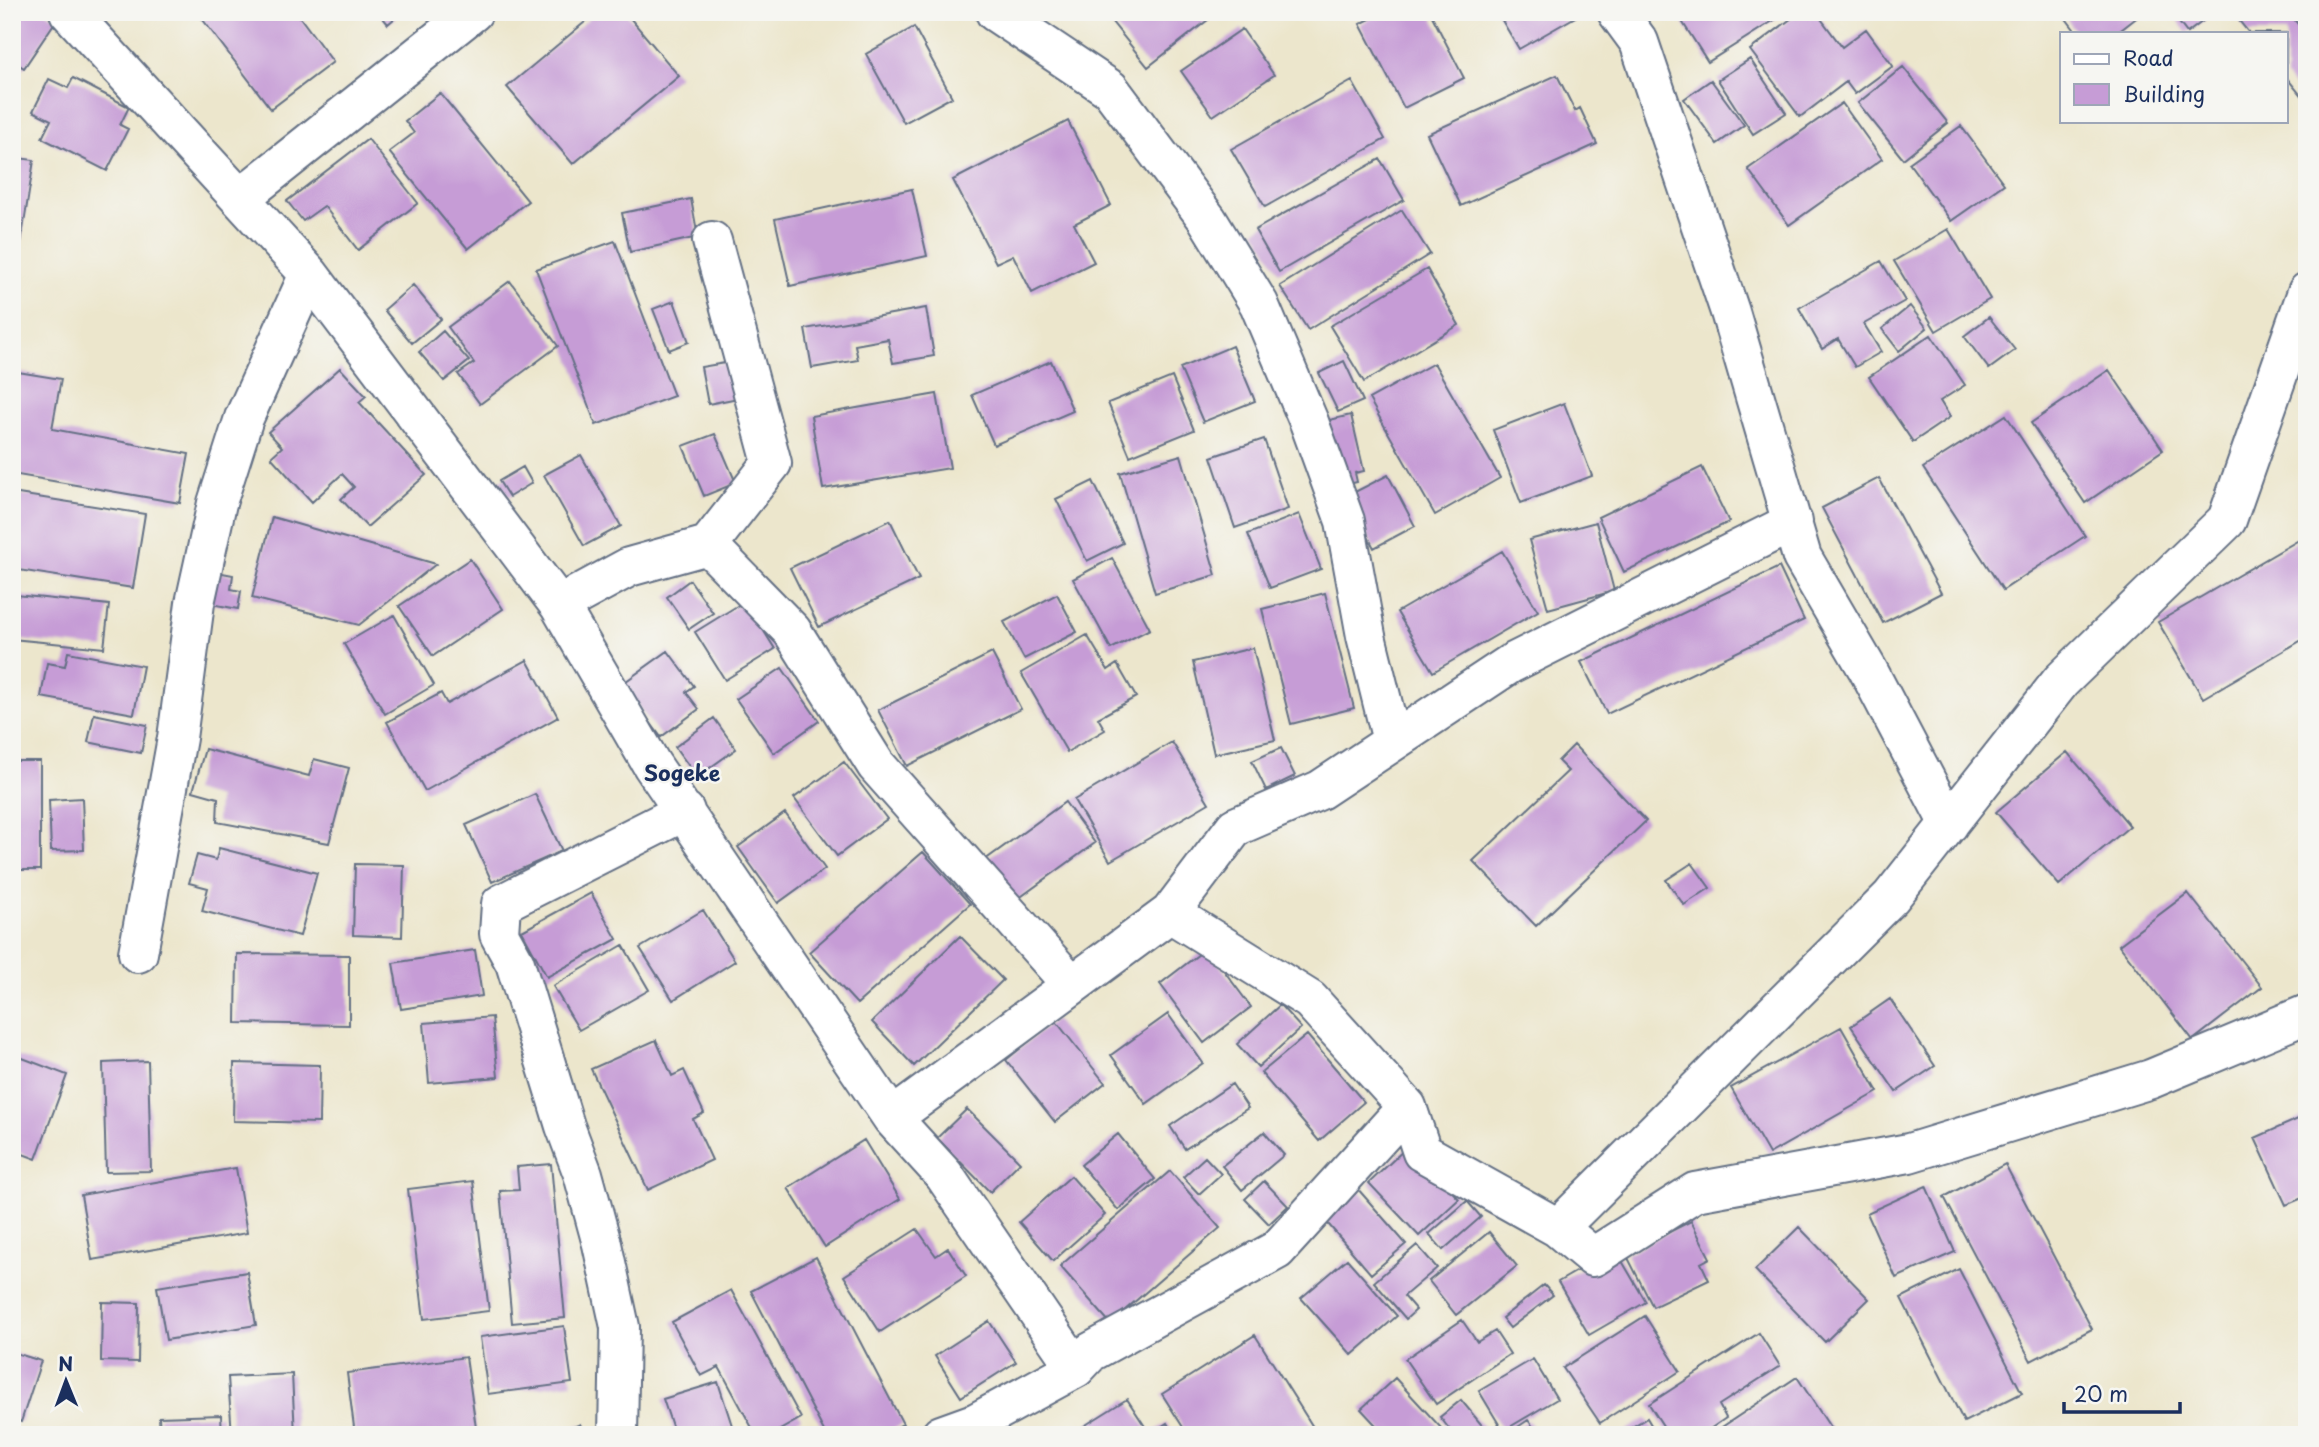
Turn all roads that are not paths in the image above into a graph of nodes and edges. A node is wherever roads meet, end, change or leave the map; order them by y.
1 (69, 12) edge
2 (473, 12) edge
3 (995, 12) edge
4 (1617, 12) edge
5 (240, 198) junction
6 (712, 241) dead end
7 (309, 274) junction
8 (2307, 292) edge
9 (1793, 522) junction
10 (708, 545) junction
11 (559, 605) junction
12 (1392, 741) junction
13 (685, 811) junction
14 (1949, 824) junction
15 (1170, 913) junction
16 (138, 953) dead end
17 (1072, 985) junction
18 (2307, 1014) edge
19 (1407, 1107) junction
20 (892, 1118) junction
21 (1559, 1228) junction
22 (1076, 1368) junction
23 (618, 1435) edge
24 (941, 1435) edge

1 - 5 street
2 - 5 street
3 - 12 street
4 - 9 street
5 - 7 street
6 - 10 street
7 - 11 street
7 - 16 street
8 - 14 street
9 - 12 street
9 - 14 street
10 - 11 street
10 - 17 street
11 - 13 street
12 - 15 street
13 - 20 street
13 - 23 street
14 - 21 street
15 - 17 street
15 - 19 street
17 - 20 street
18 - 21 street
19 - 21 street
19 - 22 street
20 - 22 street
22 - 24 street

